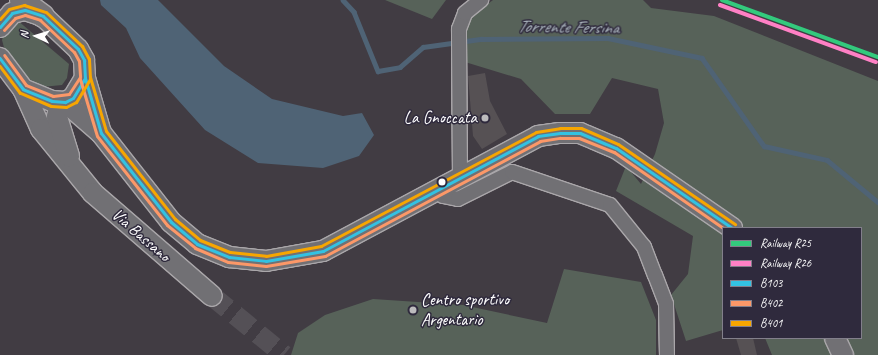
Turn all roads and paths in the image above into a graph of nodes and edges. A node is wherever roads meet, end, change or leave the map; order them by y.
1 (21, 0) edge
2 (481, 0) edge
3 (43, 16) junction
4 (0, 27) edge
5 (0, 58) edge
6 (85, 78) junction
7 (23, 89) junction
8 (62, 102) junction
9 (101, 133) junction
10 (73, 170) junction
11 (460, 178) junction
12 (439, 190) junction
13 (731, 227) edge
14 (212, 296) tunnel mouth
15 (835, 339) edge
16 (667, 355) edge
17 (843, 355) edge

1 - 3 highway
2 - 11 street
3 - 4 main road
3 - 6 main road
5 - 7 main road
6 - 8 main road
6 - 9 main road
7 - 8 main road
7 - 10 main road, Via Bassano
8 - 9 main road
8 - 10 main road, Via Bassano
9 - 12 main road
10 - 14 main road, Via Bassano
11 - 12 main road
11 - 13 main road
12 - 16 street
15 - 17 main road

